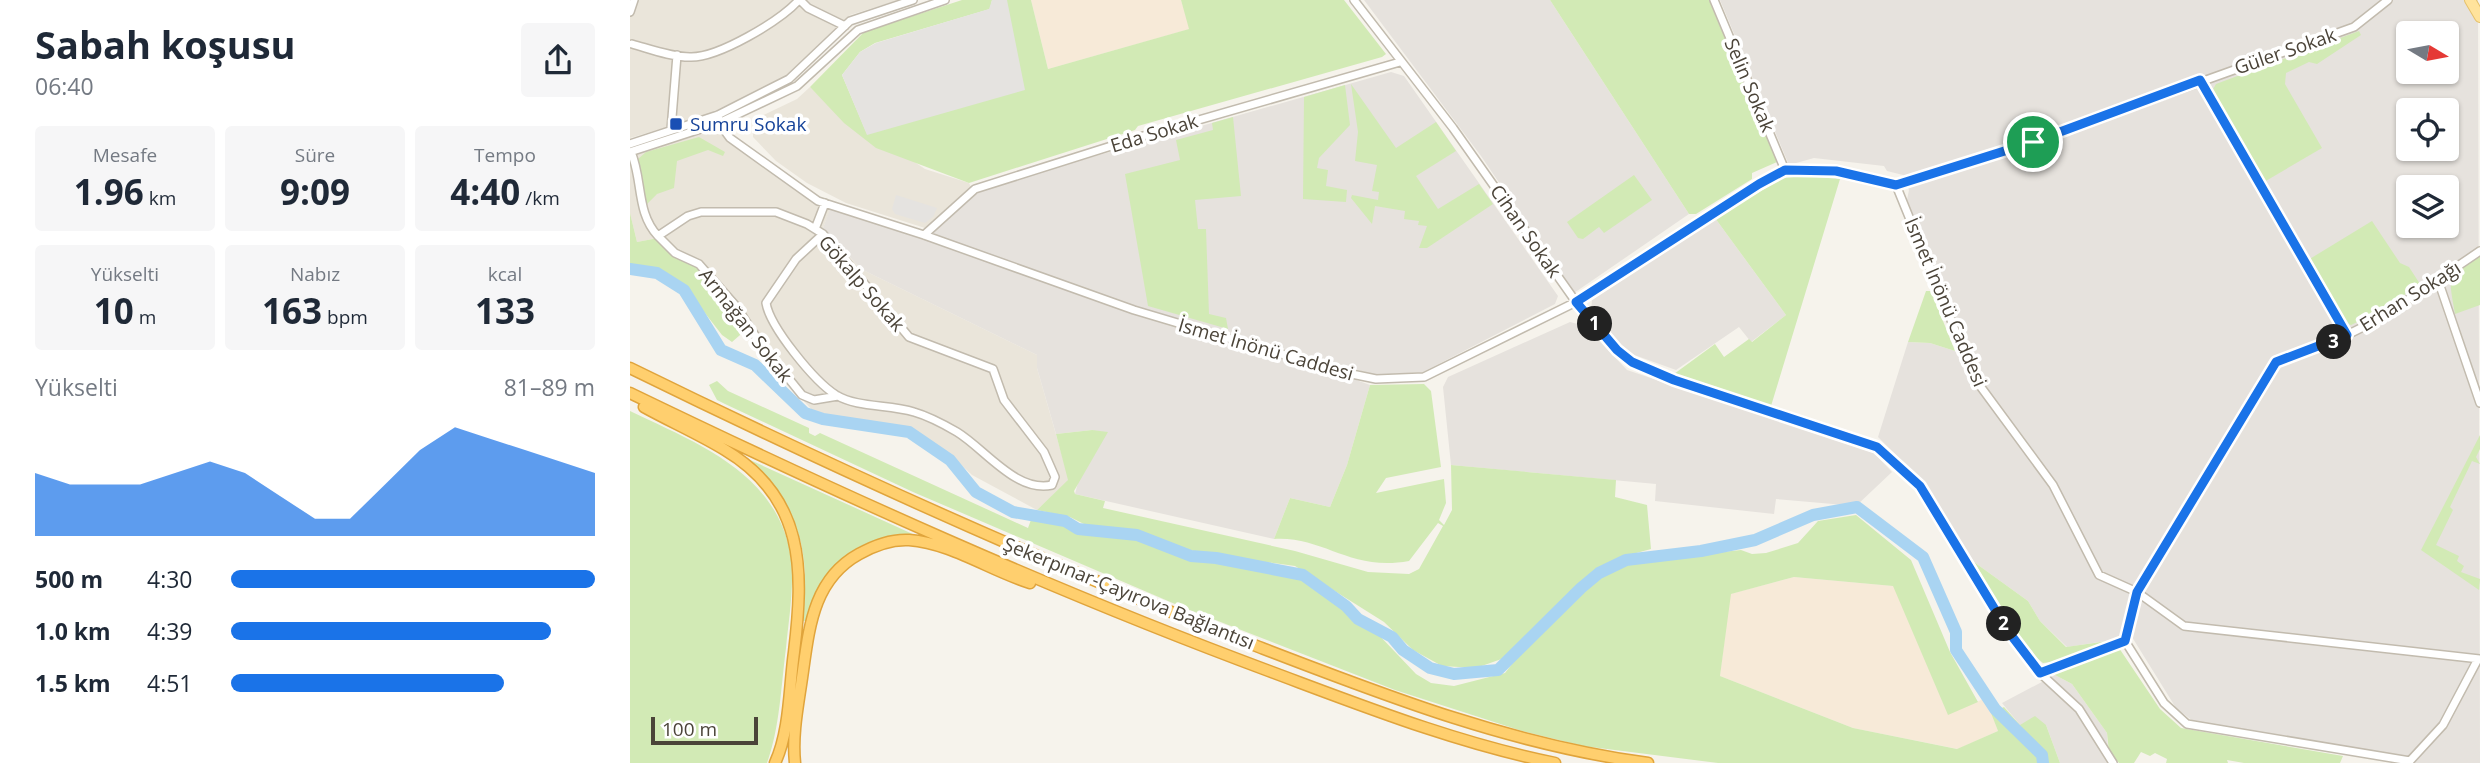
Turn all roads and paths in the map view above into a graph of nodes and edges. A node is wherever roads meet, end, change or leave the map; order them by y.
1 (634, 0) edge
2 (800, 0) edge
3 (913, 0) edge
4 (945, 0) edge
5 (1353, 0) edge
6 (1714, 0) edge
7 (2388, 0) edge
8 (2470, 0) edge
9 (630, 12) edge
10 (2480, 17) edge
11 (845, 26) junction
12 (631, 46) edge
13 (677, 55) junction
14 (1400, 62) junction
15 (2200, 80) junction
16 (719, 119) junction
17 (671, 131) junction
18 (630, 149) edge
19 (1785, 170) junction
20 (1896, 185) junction
21 (825, 203) junction
22 (816, 229) junction
23 (823, 234) junction
24 (924, 235) junction
25 (658, 236) junction
26 (2480, 251) edge
27 (2438, 280) junction
28 (1576, 302) junction
29 (2347, 335) junction
30 (630, 368) edge
31 (630, 393) edge
32 (838, 396) junction
33 (630, 398) edge
34 (2480, 403) edge
35 (2137, 592) junction
36 (1096, 604) junction
37 (2125, 641) junction
38 (2479, 659) edge
39 (2040, 673) junction
40 (2409, 762) edge
41 (775, 763) edge
42 (794, 763) edge
43 (1555, 763) edge
44 (1648, 763) edge
45 (2113, 763) edge

1 - 9 street
2 - 11 street
2 - 13 street
3 - 11 street
4 - 16 street
5 - 14 street, Cihan Sokak
6 - 19 street, Selin Sokak
7 - 15 street, Güler Sokak
8 - 10 main road
11 - 16 street
12 - 13 street
13 - 17 street
14 - 24 street, Eda Sokak
14 - 28 street, Cihan Sokak
15 - 20 street, Güler Sokak
15 - 29 street
16 - 17 street
16 - 18 street
16 - 21 street, İsmet İnönü Caddesi
17 - 18 street
18 - 25 street
19 - 20 street
19 - 28 street, İsmet İnönü Caddesi
20 - 35 street, İsmet İnönü Caddesi
21 - 22 street
21 - 24 street, İsmet İnönü Caddesi
22 - 23 street, Gökalp Sokak
22 - 25 street, Gökalp Sokak
23 - 32 street
23 - 32 street, Gökalp Sokak
24 - 28 street, İsmet İnönü Caddesi
25 - 32 street, Armağan Sokak
26 - 27 street, Erhan Sokağı
27 - 29 street, Erhan Sokağı
27 - 34 street
28 - 39 street, Cihan Sokak
29 - 35 street, Erhan Sokağı
30 - 44 highway, Şekerpınar-Çayırova Bağlantısı
31 - 36 highway, Şekerpınar-Çayırova Bağlantısı
33 - 41 highway
35 - 37 street
35 - 38 street, İsmet İnönü Caddesi
36 - 42 highway
36 - 43 highway, Şekerpınar-Çayırova Bağlantısı
37 - 39 street
37 - 40 street
38 - 40 street
39 - 45 street, Cihan Sokak

